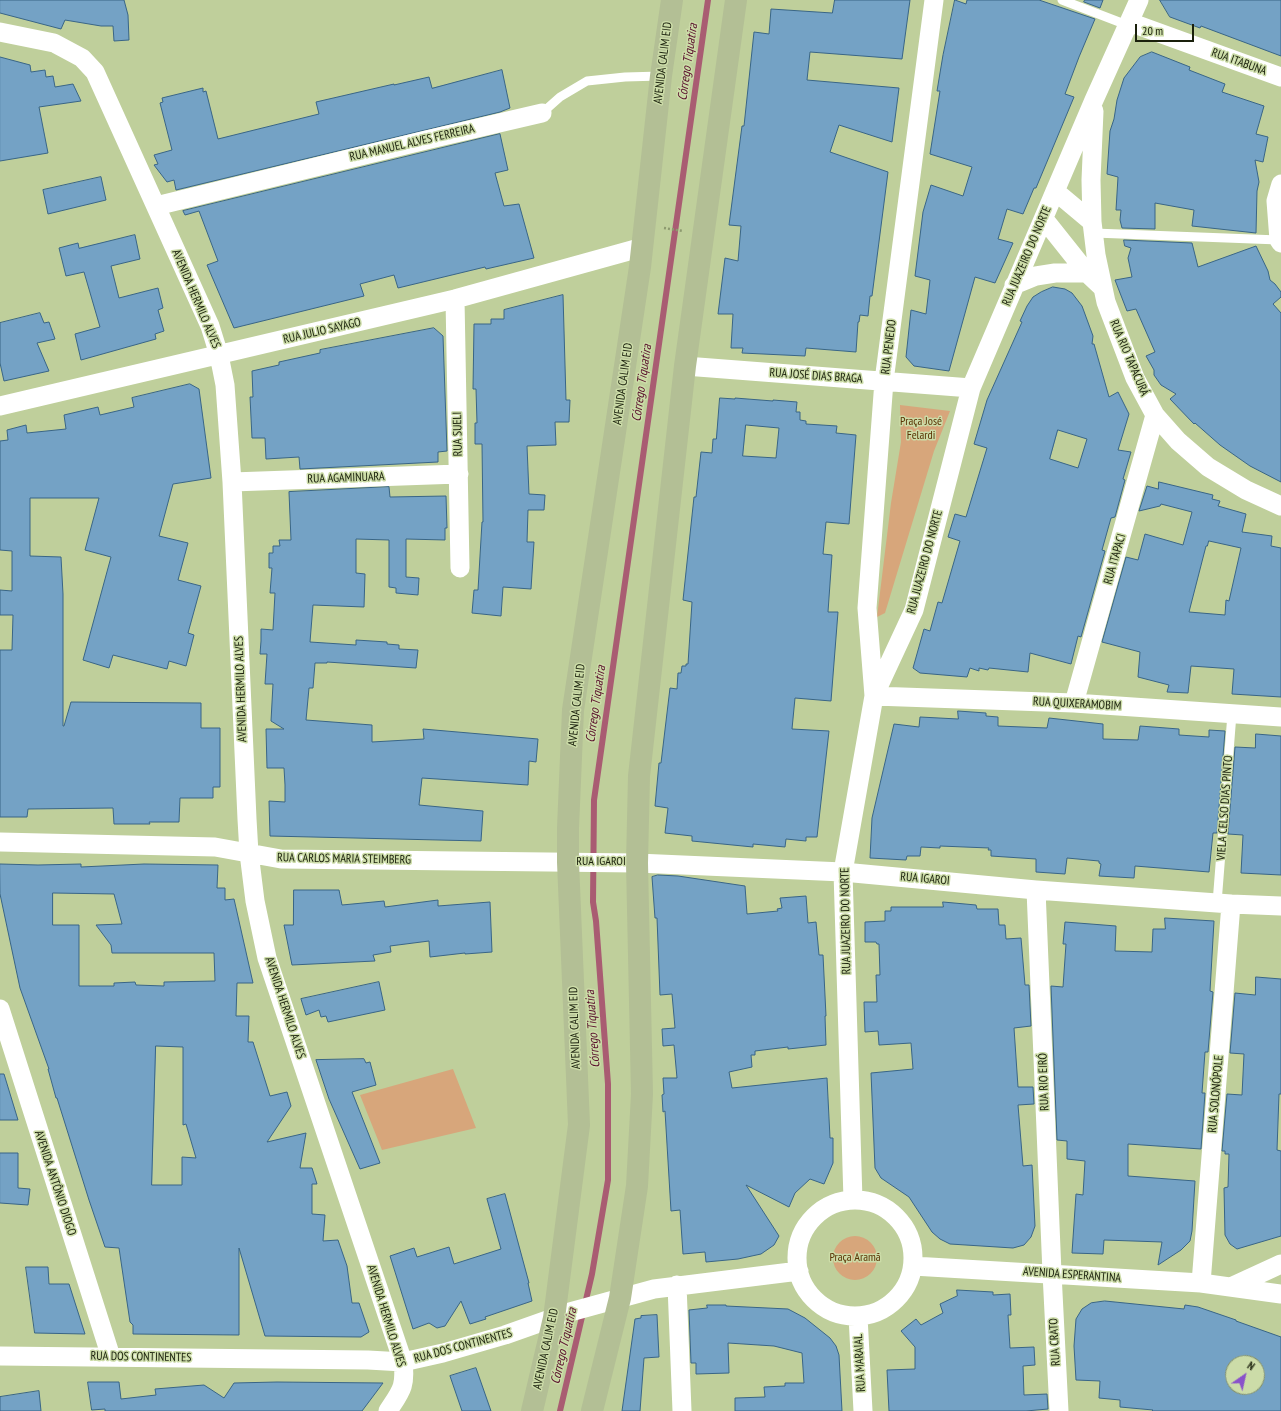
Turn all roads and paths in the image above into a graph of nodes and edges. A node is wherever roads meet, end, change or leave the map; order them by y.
1 (672, 0) edge
2 (736, 0) edge
3 (934, 0) edge
4 (1062, 0) edge
5 (1139, 0) edge
6 (1128, 23) junction
7 (0, 32) edge
8 (661, 76) junction
9 (1281, 77) edge
10 (1094, 100) junction
11 (542, 113) joint
12 (1281, 184) edge
13 (1055, 191) junction
14 (156, 206) junction
15 (1044, 218) junction
16 (664, 228) dead end
17 (1093, 228) junction
18 (687, 232) dead end
19 (1280, 242) edge
20 (643, 247) junction
21 (1087, 273) junction
22 (1014, 285) junction
23 (1103, 288) junction
24 (455, 299) junction
25 (219, 355) junction
26 (685, 366) junction
27 (884, 381) junction
28 (971, 388) junction
29 (0, 406) edge
30 (1155, 415) junction
31 (459, 474) junction
32 (232, 482) junction
33 (1281, 506) edge
34 (460, 568) dead end
35 (874, 696) junction
36 (1074, 703) junction
37 (1232, 714) junction
38 (1281, 717) edge
39 (0, 842) edge
40 (249, 853) junction
41 (574, 862) junction
42 (637, 862) junction
43 (844, 872) junction
44 (1036, 890) junction
45 (1224, 903) junction
46 (1281, 906) edge
47 (0, 1010) edge
48 (853, 1200) junction
49 (1281, 1264) edge
50 (913, 1266) junction
51 (799, 1271) junction
52 (1052, 1274) junction
53 (1201, 1283) junction
54 (677, 1285) junction
55 (1231, 1288) junction
56 (1278, 1296) edge
57 (620, 1298) junction
58 (562, 1315) junction
59 (858, 1316) junction
60 (0, 1356) edge
61 (111, 1357) junction
62 (403, 1362) junction
63 (388, 1411) edge
64 (532, 1411) edge
65 (592, 1411) edge
66 (682, 1411) edge
67 (862, 1411) edge
68 (1059, 1411) edge

1 - 8 main road, AVENIDA CALIM EID
2 - 26 main road
3 - 27 street, RUA PENEDO
4 - 6 lane
5 - 6 street, RUA JUAZEIRO DO NORTE
6 - 9 street, RUA ITABUNA
6 - 10 street, RUA JUAZEIRO DO NORTE
7 - 14 street, AVENIDA HERMILO ALVES
8 - 11 lane, RUA MANUEL ALVES FERREIRA
8 - 20 main road, AVENIDA CALIM EID
10 - 13 street, RUA JUAZEIRO DO NORTE
10 - 17 street, RUA RIO TAPACURÁ
11 - 14 street, RUA MANUEL ALVES FERREIRA
12 - 19 street
13 - 15 street, RUA JUAZEIRO DO NORTE
13 - 17 street
14 - 25 street, AVENIDA HERMILO ALVES
15 - 21 street
15 - 22 street, RUA JUAZEIRO DO NORTE
16 - 18 path
17 - 19 lane
17 - 23 street, RUA RIO TAPACURÁ
20 - 24 street, RUA JULIO SAYAGO
20 - 41 main road, AVENIDA CALIM EID
21 - 22 street
21 - 23 street
22 - 28 street, RUA JUAZEIRO DO NORTE
23 - 30 street, RUA RIO TAPACURÁ
24 - 25 street, RUA JULIO SAYAGO
24 - 31 street, RUA SUELI
25 - 29 street, RUA JULIO SAYAGO
25 - 32 street, AVENIDA HERMILO ALVES
26 - 27 street, RUA JOSÉ DIAS BRAGA
26 - 42 main road
27 - 28 street, RUA JOSÉ DIAS BRAGA
27 - 35 street, RUA PENEDO
28 - 35 street, RUA JUAZEIRO DO NORTE
30 - 33 street, RUA RIO TAPACURÁ
30 - 36 street, RUA ITAPACI
31 - 32 street, RUA AGAMINUARA
31 - 34 street, RUA SUELI
32 - 40 street, AVENIDA HERMILO ALVES
35 - 36 street, RUA QUIXERAMOBIM
35 - 43 street, RUA JUAZEIRO DO NORTE
36 - 37 street, RUA QUIXERAMOBIM
37 - 38 street, RUA QUIXERAMOBIM
37 - 45 lane, VIELA CELSO DIAS PINTO
39 - 40 street, RUA CARLOS MARIA STEIMBERG
40 - 41 street, RUA CARLOS MARIA STEIMBERG
40 - 62 street, AVENIDA HERMILO ALVES
41 - 42 street, RUA IGAROI
41 - 58 main road, AVENIDA CALIM EID
42 - 43 street, RUA IGAROI
42 - 57 main road
43 - 44 street, RUA IGAROI
43 - 48 street, RUA JUAZEIRO DO NORTE
44 - 45 street, RUA IGAROI
44 - 52 street, RUA RIO EIRÓ
45 - 46 street, RUA IGAROI
45 - 53 street, RUA SOLONÓPOLE
47 - 61 street, AVENIDA ANTÔNIO DIOGO
48 - 50 street
48 - 51 street
49 - 55 street
50 - 52 street, AVENIDA ESPERANTINA
50 - 59 street
51 - 54 street, RUA DOS CONTINENTES
51 - 59 street
52 - 53 street, AVENIDA ESPERANTINA
52 - 68 street, RUA CRATO
53 - 55 street, AVENIDA ESPERANTINA
54 - 57 street, RUA DOS CONTINENTES
54 - 66 street
55 - 56 street, AVENIDA ESPERANTINA
57 - 58 street, RUA DOS CONTINENTES
57 - 65 main road
58 - 62 street, RUA DOS CONTINENTES
58 - 64 main road, AVENIDA CALIM EID
59 - 67 street, RUA MARAIAL
60 - 61 street, RUA DOS CONTINENTES
61 - 62 street, RUA DOS CONTINENTES
62 - 63 street, AVENIDA HERMILO ALVES

